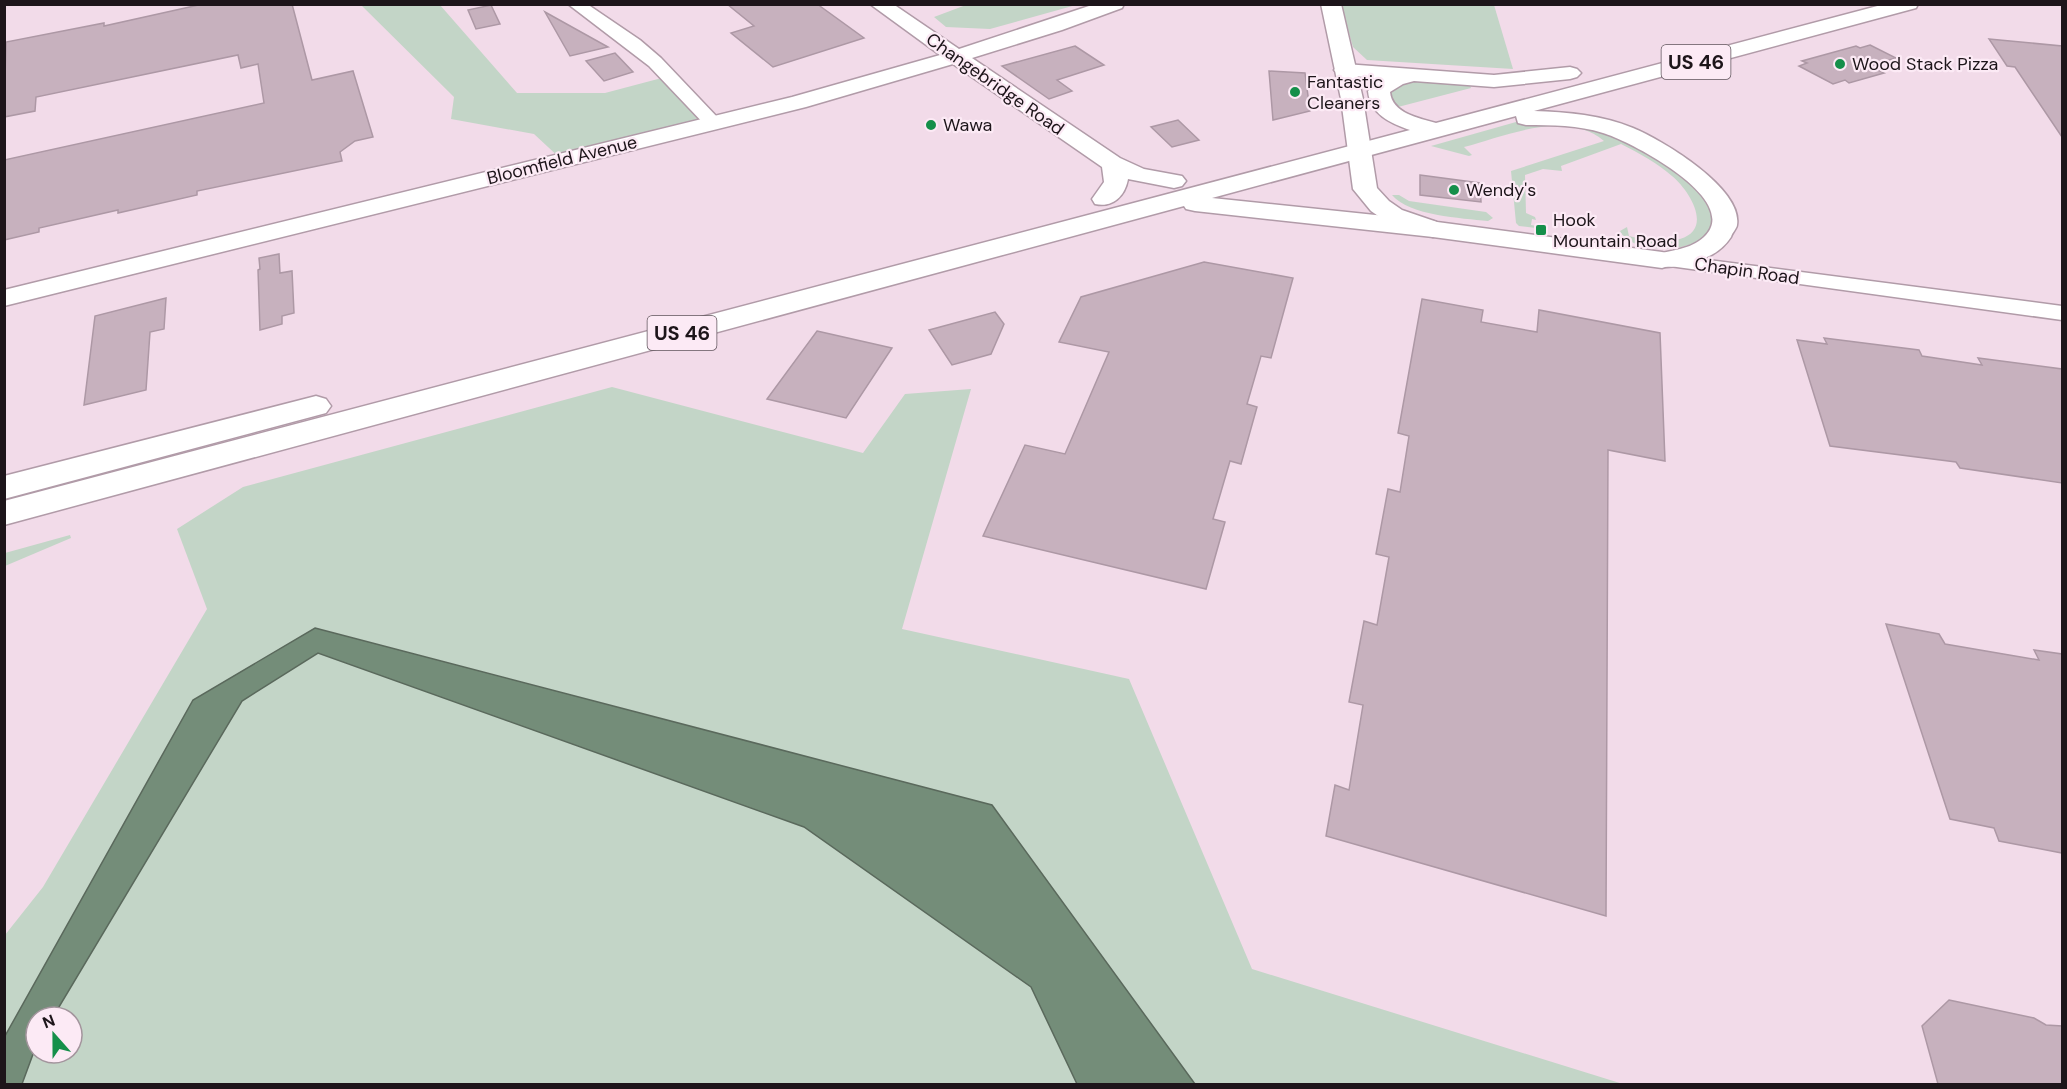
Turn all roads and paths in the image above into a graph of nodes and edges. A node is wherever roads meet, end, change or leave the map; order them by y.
1 (576, 4) edge
2 (879, 4) edge
3 (1115, 4) edge
4 (1330, 4) edge
5 (1842, 4) edge
6 (1909, 4) edge
7 (1744, 28) dead end
8 (957, 56) junction
9 (1591, 68) dead end
10 (1346, 70) junction
11 (1569, 73) junction
12 (1416, 75) junction
13 (1404, 119) junction
14 (1483, 119) junction
15 (712, 123) junction
16 (1438, 131) junction
17 (1358, 143) junction
18 (1112, 163) junction
19 (1173, 191) junction
20 (1104, 199) junction
21 (1433, 229) junction
22 (1662, 260) junction
23 (4, 298) edge
24 (2062, 313) edge
25 (4, 488) edge
26 (4, 513) edge

1 - 15 street
2 - 8 main road, Changebridge Road
3 - 8 main road, Bloomfield Avenue
4 - 10 main road
5 - 7 main road, US 46
6 - 14 main road, US 46
8 - 15 main road, Bloomfield Avenue
8 - 18 main road, Changebridge Road
9 - 11 main road, US 46
10 - 12 main road
10 - 17 main road
11 - 12 main road
11 - 13 main road, US 46
12 - 13 main road
13 - 16 main road
13 - 17 main road, US 46
14 - 16 main road, US 46
14 - 22 main road
15 - 23 main road, Bloomfield Avenue
16 - 17 main road, US 46
17 - 19 main road, US 46
17 - 21 main road
18 - 19 main road, Changebridge Road
18 - 20 main road
19 - 20 main road, US 46
19 - 21 main road, Changebridge Road
19 - 26 main road, US 46
20 - 25 main road, US 46
21 - 22 main road, Chapin Road
22 - 24 street, Chapin Road

